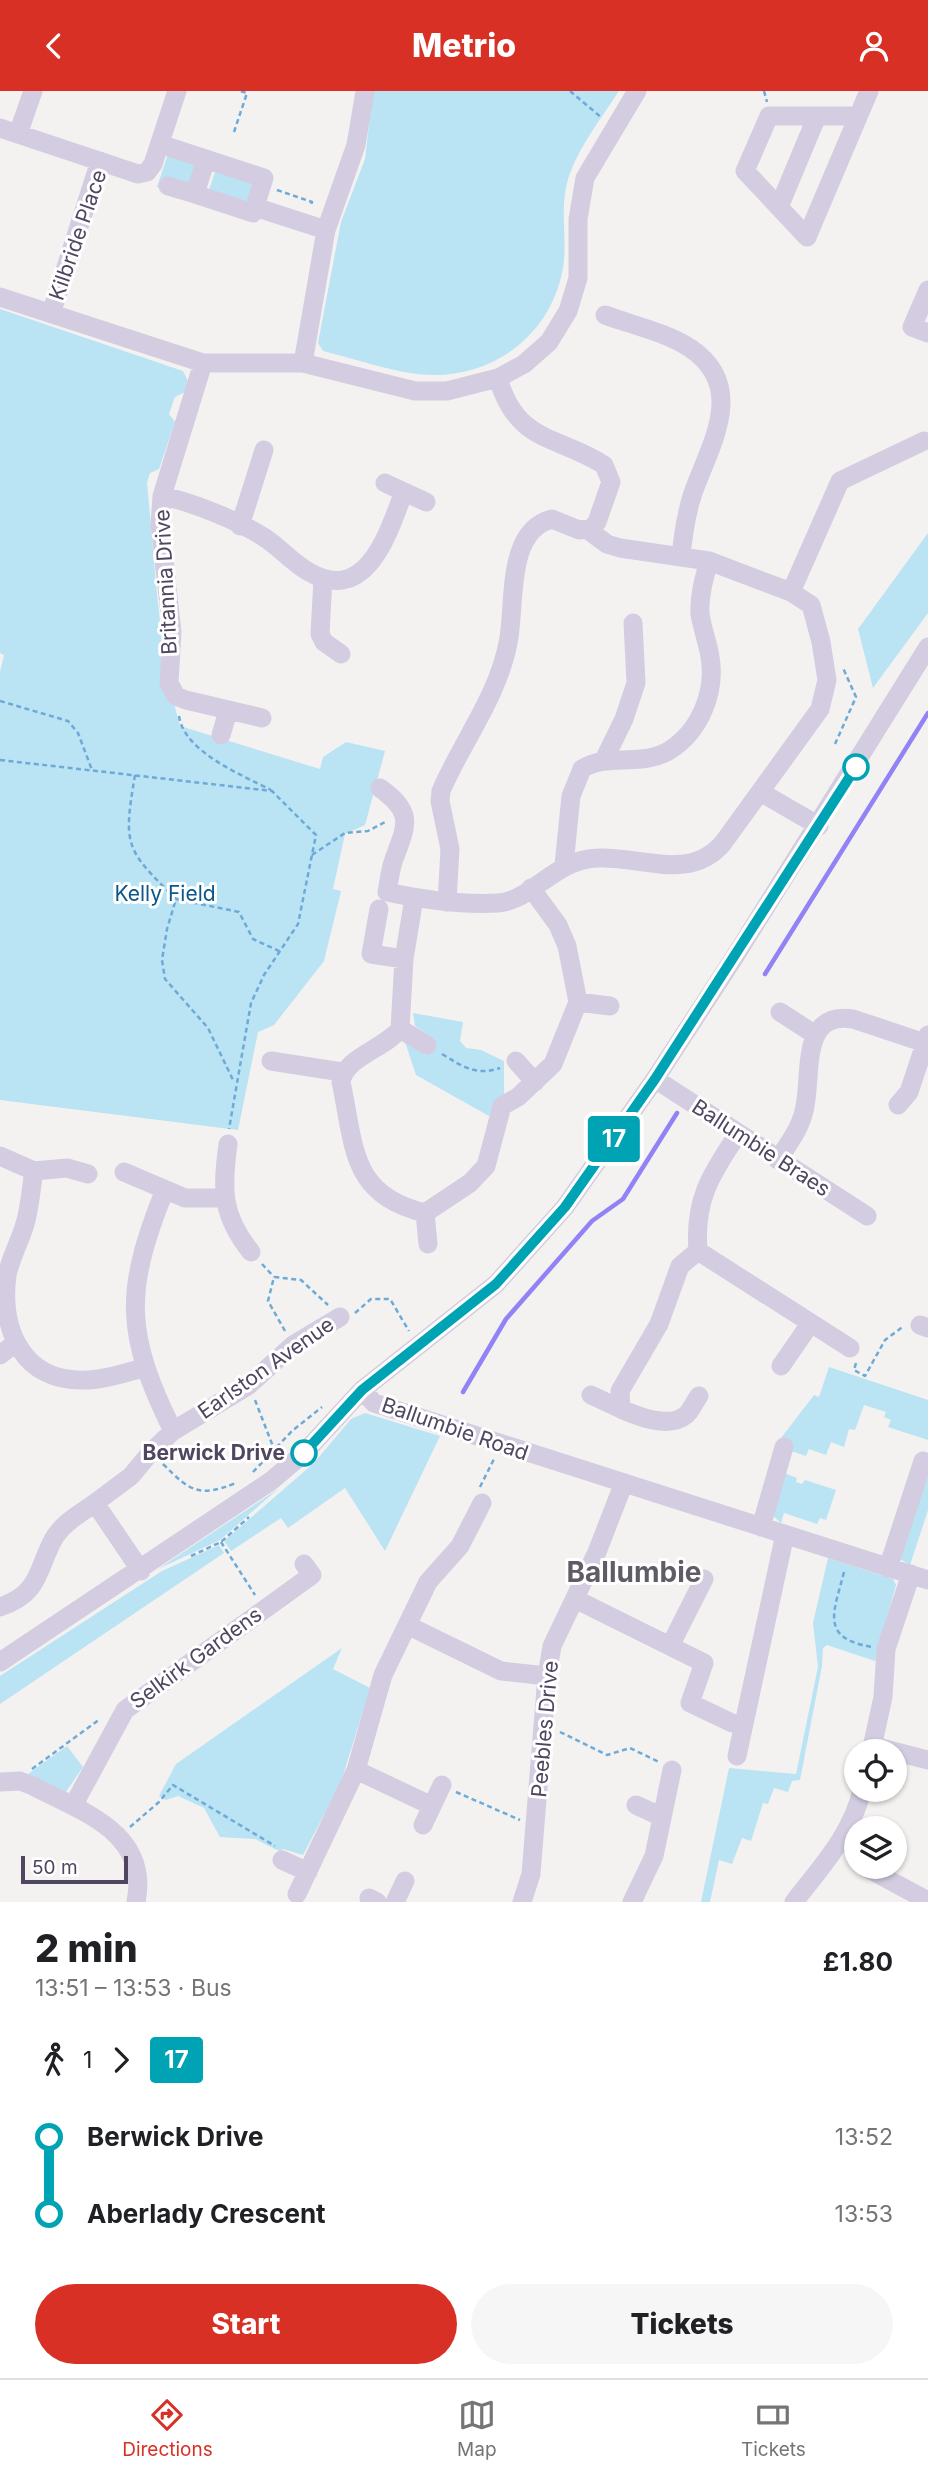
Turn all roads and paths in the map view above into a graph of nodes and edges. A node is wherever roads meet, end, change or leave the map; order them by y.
1 (33, 91) edge
2 (177, 91) edge
3 (240, 91) edge
4 (365, 91) edge
5 (570, 91) edge
6 (637, 91) edge
7 (869, 91) edge
8 (609, 113) dead end
9 (817, 116) junction
10 (857, 116) junction
11 (605, 120) junction
12 (600, 128) dead end
13 (9, 131) edge
14 (234, 132) dead end
15 (160, 144) junction
16 (206, 159) junction
17 (100, 161) junction
18 (262, 185) junction
19 (168, 186) dead end
20 (195, 194) junction
21 (312, 202) dead end
22 (255, 207) junction
23 (779, 207) junction
24 (326, 230) junction
25 (928, 290) edge
26 (0, 297) edge
27 (51, 314) junction
28 (605, 315) dead end
29 (920, 330) edge
30 (203, 363) junction
31 (303, 363) junction
32 (498, 378) junction
33 (924, 442) dead end
34 (264, 450) dead end
35 (385, 483) dead end
36 (403, 494) junction
37 (162, 496) junction
38 (426, 502) dead end
39 (240, 526) junction
40 (579, 527) junction
41 (681, 557) junction
42 (709, 561) junction
43 (323, 578) junction
44 (791, 592) junction
45 (633, 623) dead end
46 (928, 646) edge
47 (341, 654) dead end
48 (0, 701) edge
49 (228, 711) junction
50 (262, 718) dead end
51 (221, 735) dead end
52 (0, 760) edge
53 (604, 760) junction
54 (92, 770) junction
55 (135, 775) junction
56 (380, 788) dead end
57 (762, 793) junction
58 (404, 813) junction
59 (819, 826) junction
60 (312, 855) junction
61 (564, 865) junction
62 (531, 888) junction
63 (414, 898) junction
64 (176, 899) junction
65 (447, 902) junction
66 (379, 909) dead end
67 (280, 952) junction
68 (404, 959) junction
69 (578, 1002) junction
70 (610, 1006) dead end
71 (780, 1012) dead end
72 (400, 1029) junction
73 (814, 1034) junction
74 (927, 1039) edge
75 (427, 1045) joint
76 (271, 1061) dead end
77 (511, 1062) joint
78 (342, 1072) junction
79 (655, 1079) junction
80 (535, 1082) junction
81 (235, 1085) junction
82 (898, 1105) dead end
83 (738, 1134) junction
84 (228, 1144) joint
85 (4, 1156) edge
86 (779, 1160) junction
87 (34, 1171) junction
88 (124, 1173) dead end
89 (88, 1174) dead end
90 (164, 1192) junction
91 (223, 1198) junction
92 (425, 1213) junction
93 (867, 1216) dead end
94 (428, 1244) dead end
95 (698, 1251) junction
96 (251, 1252) dead end
97 (3, 1276) edge
98 (340, 1317) junction
99 (810, 1324) junction
100 (924, 1327) edge
101 (410, 1337) dead end
102 (293, 1345) junction
103 (850, 1348) joint
104 (7, 1350) edge
105 (781, 1366) dead end
106 (144, 1368) junction
107 (249, 1385) junction
108 (362, 1390) junction
109 (591, 1395) dead end
110 (699, 1396) dead end
111 (326, 1404) dead end
112 (621, 1409) junction
113 (173, 1431) junction
114 (501, 1445) junction
115 (783, 1447) dead end
116 (274, 1450) junction
117 (150, 1452) junction
118 (923, 1461) dead end
119 (246, 1477) dead end
120 (239, 1482) dead end
121 (623, 1485) junction
122 (95, 1503) junction
123 (482, 1503) joint
124 (761, 1527) junction
125 (785, 1534) junction
126 (221, 1542) dead end
127 (848, 1555) junction
128 (304, 1564) dead end
129 (888, 1568) junction
130 (141, 1571) junction
131 (919, 1577) edge
132 (704, 1579) dead end
133 (575, 1599) junction
134 (0, 1607) edge
135 (264, 1609) junction
136 (407, 1625) junction
137 (670, 1646) junction
138 (886, 1649) junction
139 (0, 1662) edge
140 (547, 1676) junction
141 (117, 1720) junction
142 (732, 1723) dead end
143 (543, 1730) junction
144 (874, 1739) edge
145 (737, 1756) dead end
146 (907, 1756) edge
147 (928, 1760) edge
148 (355, 1770) junction
149 (672, 1770) joint
150 (20, 1781) junction
151 (0, 1782) edge
152 (442, 1785) joint
153 (858, 1802) edge
154 (636, 1805) dead end
155 (432, 1806) junction
156 (73, 1807) junction
157 (662, 1817) junction
158 (537, 1820) junction
159 (423, 1825) dead end
160 (120, 1836) junction
161 (837, 1848) junction
162 (844, 1853) edge
163 (282, 1860) joint
164 (308, 1872) junction
165 (887, 1879) edge
166 (405, 1881) dead end
167 (297, 1894) dead end
168 (928, 1901) edge
169 (136, 1902) edge
170 (395, 1902) edge
171 (522, 1902) edge
172 (632, 1902) edge
173 (794, 1902) edge

1 - 13 street
2 - 15 street, Kilbride Place
3 - 14 path
4 - 24 street
5 - 11 path
6 - 32 street
7 - 10 street
8 - 11 path
9 - 10 street
9 - 23 street
9 - 23 street
10 - 23 street
11 - 12 path
13 - 17 street
15 - 16 street
15 - 17 street, Kilbride Place
16 - 18 street
16 - 20 street
17 - 27 street, Kilbride Place
18 - 21 path
18 - 22 street
19 - 20 street
20 - 22 street
22 - 24 street
24 - 31 street
25 - 29 street
26 - 27 street
27 - 30 street
28 - 41 street
30 - 31 street
30 - 37 street, Britannia Drive
31 - 32 street
32 - 40 street
33 - 44 street
34 - 39 street
35 - 36 street
36 - 38 street
36 - 43 street
37 - 39 street
37 - 49 street, Britannia Drive
39 - 43 street
40 - 41 street
40 - 65 street
41 - 42 street
42 - 44 street
42 - 53 street
43 - 47 street
44 - 57 street
45 - 53 street
46 - 59 street
48 - 54 path
49 - 50 street, Britannia Drive
49 - 51 street
52 - 54 path
53 - 61 street
54 - 55 path
55 - 60 path
55 - 64 path
56 - 58 street
57 - 59 street
57 - 61 street
58 - 60 path
58 - 63 street
59 - 79 street
60 - 67 path
61 - 62 street
62 - 65 street
62 - 69 street
63 - 65 street
63 - 68 street
64 - 67 path
64 - 81 path
66 - 68 street
67 - 81 path
68 - 72 street
69 - 70 street
69 - 80 street
71 - 73 street
72 - 75 street
72 - 78 street
73 - 74 street
73 - 86 street
74 - 82 street
75 - 77 path
76 - 78 street
77 - 80 street
78 - 92 street
79 - 83 street, Ballumbie Braes
79 - 108 street
80 - 92 street
81 - 84 path
83 - 86 street, Ballumbie Braes
83 - 95 street
84 - 91 street
85 - 87 street
86 - 93 street, Ballumbie Braes
87 - 89 street
87 - 97 street
88 - 90 street
90 - 91 street
90 - 106 street
91 - 96 street
92 - 94 street
95 - 99 street
95 - 112 street
97 - 104 street
98 - 101 path
98 - 102 street, Earlston Avenue
98 - 102 path
99 - 103 street
99 - 105 street
100 - 103 path
102 - 107 street, Earlston Avenue
104 - 106 street
106 - 113 street
107 - 113 street, Earlston Avenue
107 - 116 path
108 - 114 street, Ballumbie Road
108 - 130 street, Ballumbie Road
109 - 112 street
110 - 112 street
111 - 116 path
113 - 117 street, Earlston Avenue
114 - 121 street, Ballumbie Road
114 - 123 path
115 - 124 street
116 - 119 path
117 - 120 path
117 - 122 street, Earlston Avenue
118 - 129 street
121 - 124 street, Ballumbie Road
121 - 133 street, Peebles Drive
122 - 130 street
122 - 134 street, Earlston Avenue
123 - 136 street
124 - 125 street, Ballumbie Road
125 - 127 street, Ballumbie Road
125 - 145 street
126 - 135 path
127 - 129 street, Ballumbie Road
127 - 138 path
128 - 135 street, Selkirk Gardens
129 - 131 street, Ballumbie Road
130 - 139 street, Ballumbie Road
131 - 138 street
132 - 137 street
133 - 137 street
133 - 140 street, Peebles Drive
135 - 141 street, Selkirk Gardens
136 - 140 street
136 - 148 street
137 - 142 street
138 - 144 street
140 - 143 street, Peebles Drive
141 - 150 path
141 - 156 street, Selkirk Gardens
143 - 149 path
143 - 158 street, Peebles Drive
146 - 147 street
148 - 155 street
148 - 164 street
149 - 157 street
150 - 151 street
150 - 156 street
152 - 155 street
152 - 158 path
153 - 161 street
154 - 157 street
155 - 159 street
156 - 160 street
157 - 172 street
158 - 171 street, Peebles Drive
160 - 163 path
160 - 169 street
161 - 162 street
161 - 173 street
163 - 164 street
164 - 167 street
165 - 168 street
166 - 170 street

